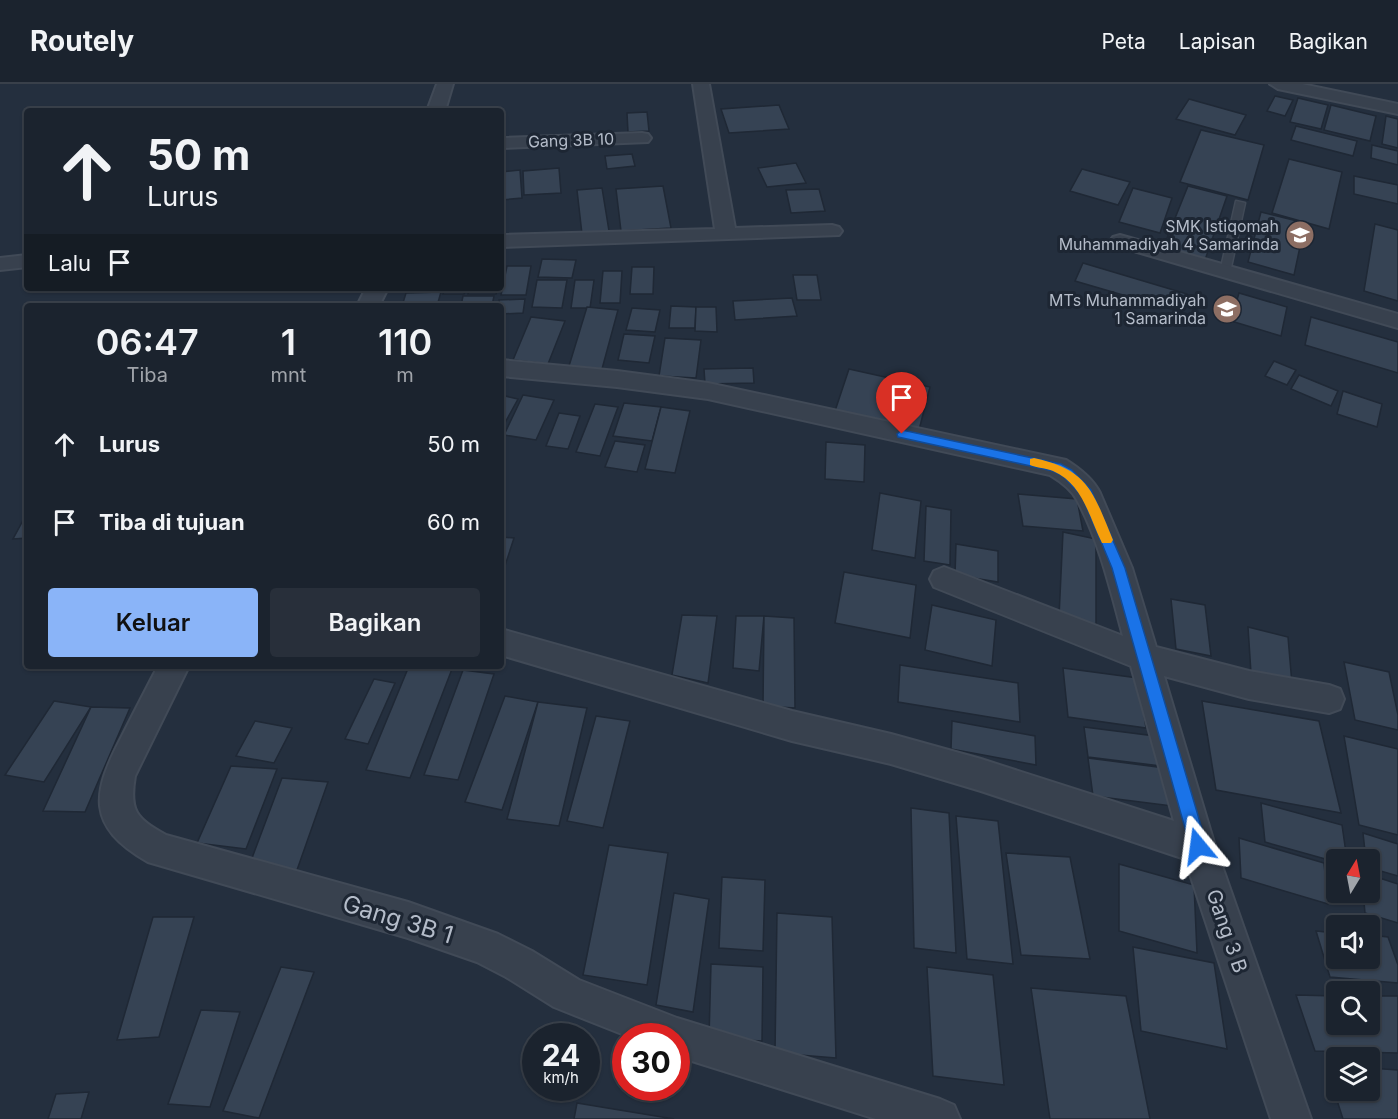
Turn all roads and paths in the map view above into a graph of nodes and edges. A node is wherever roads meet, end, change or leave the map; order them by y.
1 (445, 84) edge
2 (701, 84) edge
3 (1278, 84) edge
4 (437, 108) edge
5 (1398, 110) edge
6 (642, 138) dead end
7 (504, 142) edge
8 (1240, 203) dead end
9 (832, 231) dead end
10 (726, 234) junction
11 (504, 241) edge
12 (1120, 241) dead end
13 (24, 261) edge
14 (0, 264) edge
15 (1225, 272) junction
16 (1398, 321) edge
17 (504, 369) edge
18 (944, 579) dead end
19 (504, 643) edge
20 (1143, 657) junction
21 (172, 669) edge
22 (1329, 699) dead end
23 (1198, 846) junction
24 (640, 1023) edge
25 (690, 1042) edge
26 (940, 1119) edge
27 (1291, 1119) edge

1 - 4 street
2 - 10 street
3 - 5 street
6 - 7 street, Gang 3B 10
8 - 15 lane
9 - 10 street
10 - 11 street
12 - 15 street
13 - 14 street
15 - 16 street
17 - 20 street, Gang 3 B
18 - 20 street
19 - 23 street
20 - 22 street
20 - 23 street, Gang 3 B
21 - 24 street, Gang 3B 1
23 - 27 street, Gang 3 B
25 - 26 street, Gang 3B 1

